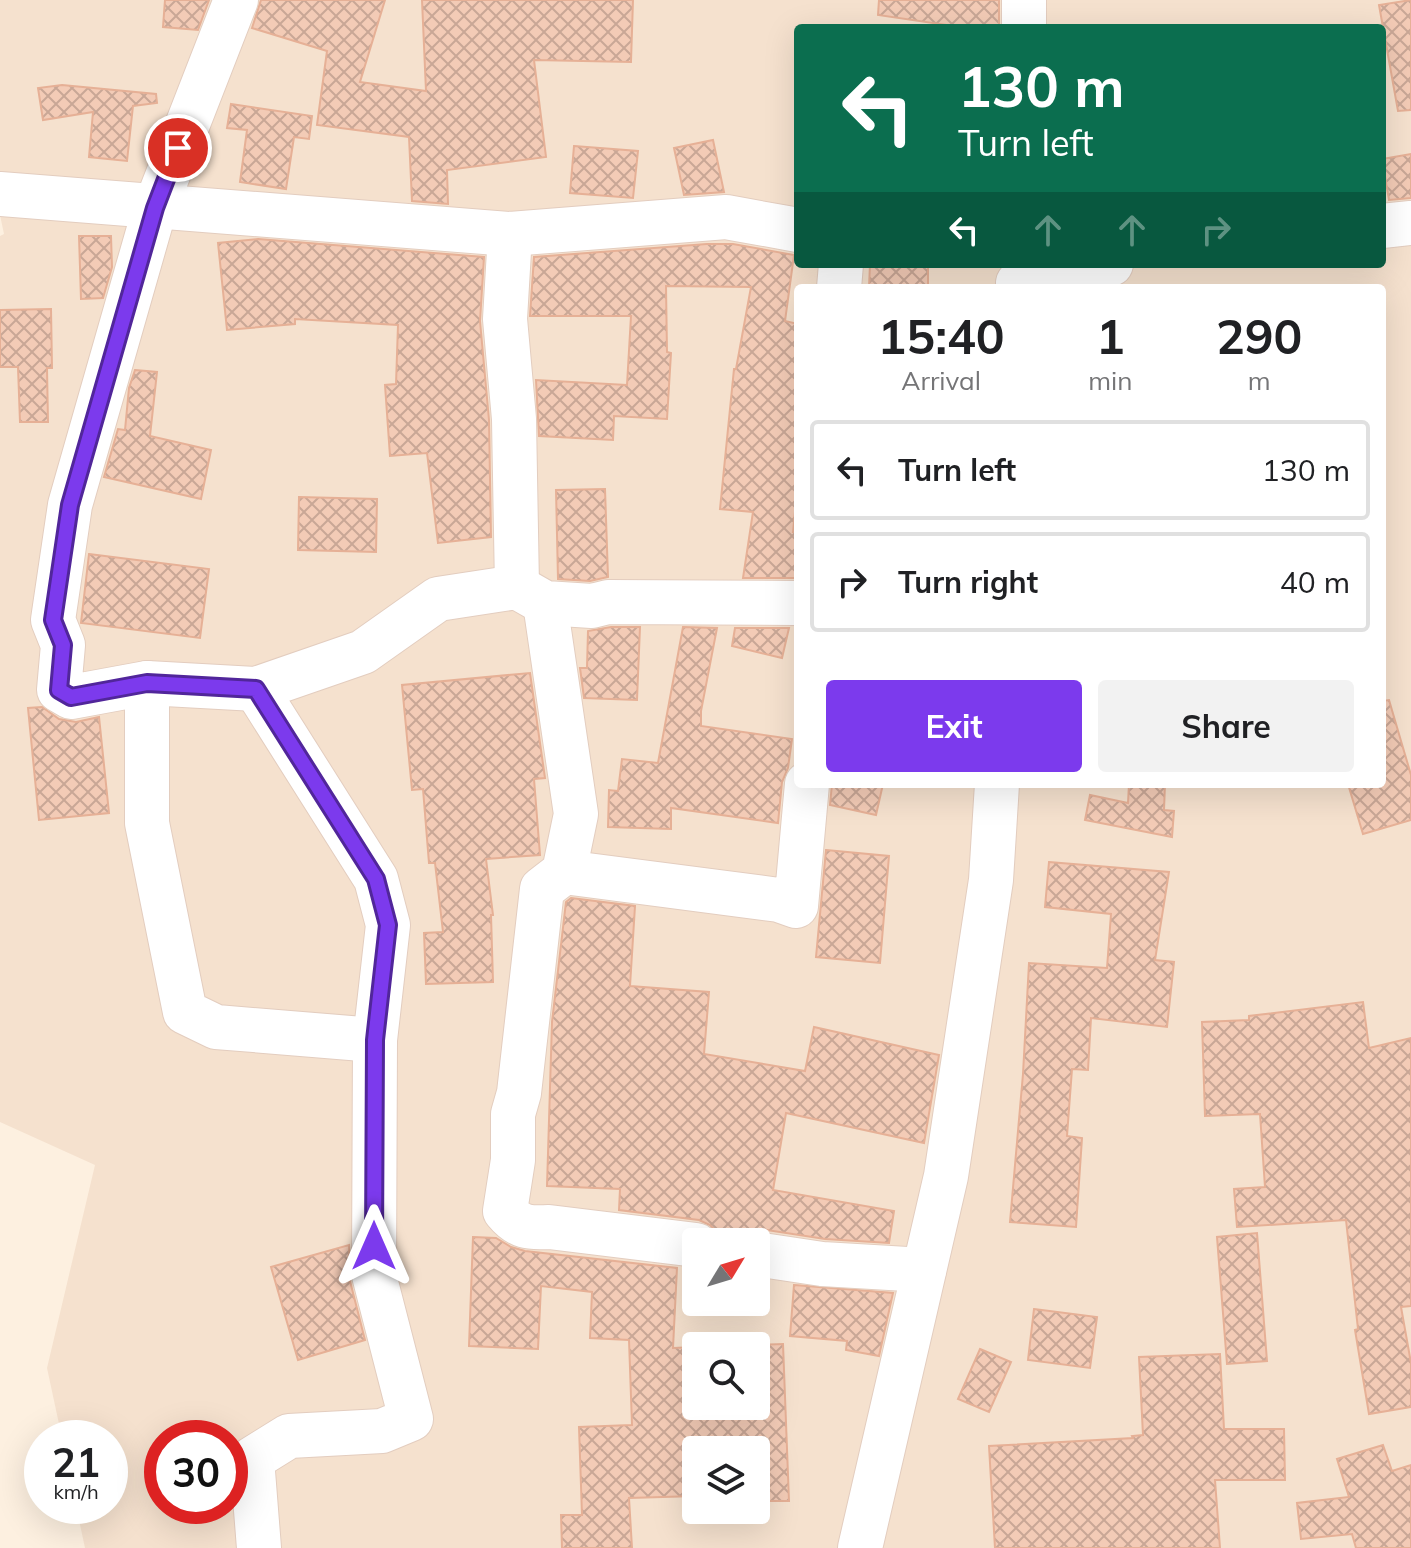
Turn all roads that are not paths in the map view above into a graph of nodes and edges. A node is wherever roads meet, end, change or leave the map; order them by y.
1 (236, 0) edge
2 (1024, 0) edge
3 (1024, 24) edge
4 (0, 194) edge
5 (155, 208) junction
6 (1411, 223) edge
7 (1386, 226) edge
8 (794, 229) edge
9 (510, 234) junction
10 (1084, 268) edge
11 (1018, 278) edge
12 (531, 595) junction
13 (794, 603) edge
14 (147, 683) junction
15 (256, 689) junction
16 (807, 788) edge
17 (997, 788) edge
18 (564, 872) junction
19 (375, 1040) junction
20 (682, 1243) edge
21 (770, 1256) edge
22 (924, 1270) junction
23 (259, 1548) edge
24 (860, 1548) edge

1 - 5 street
2 - 3 street
4 - 5 street
5 - 9 street
5 - 14 street
6 - 7 street
8 - 9 street
9 - 12 street
10 - 11 street
12 - 13 street
12 - 15 street
12 - 18 street
14 - 15 street
14 - 19 street
15 - 19 street
16 - 18 street
17 - 22 street
18 - 20 street
19 - 23 street
21 - 22 street
22 - 24 street

